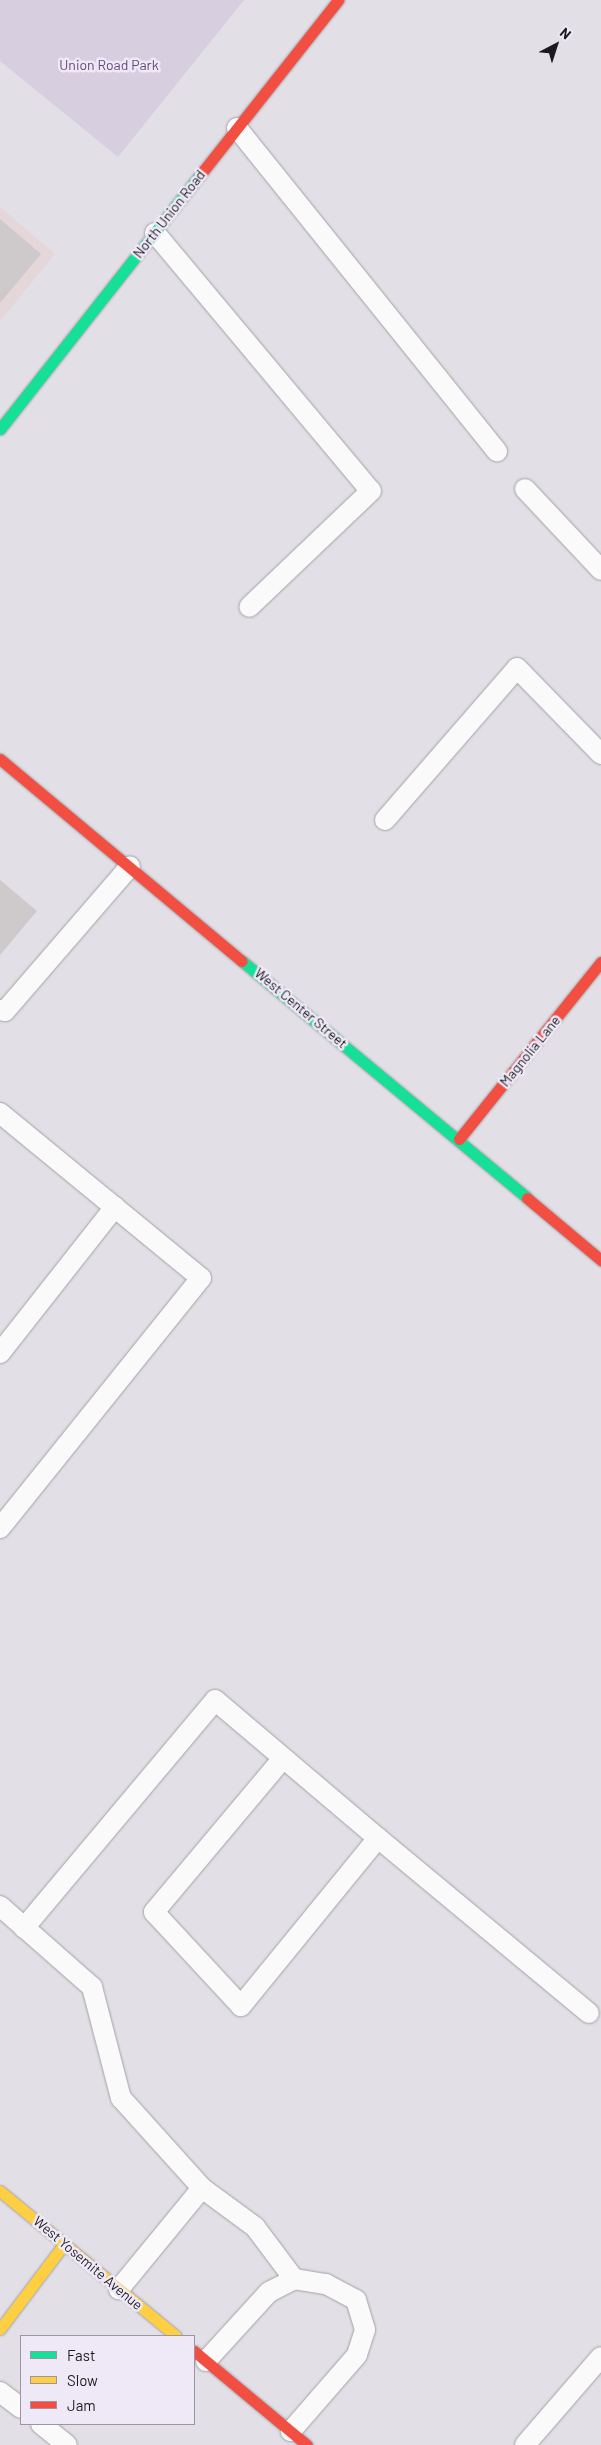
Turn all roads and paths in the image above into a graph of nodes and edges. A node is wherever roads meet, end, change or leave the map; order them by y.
1 (338, 0) edge
2 (237, 128) junction
3 (154, 233) junction
4 (3, 419) edge
5 (497, 451) dead end
6 (525, 489) dead end
7 (601, 570) edge
8 (249, 607) dead end
9 (601, 754) edge
10 (0, 759) edge
11 (384, 820) dead end
12 (130, 866) junction
13 (601, 962) edge
14 (3, 1011) edge
15 (0, 1113) edge
16 (459, 1139) junction
17 (115, 1207) junction
18 (601, 1260) edge
19 (0, 1353) edge
20 (0, 1528) edge
21 (283, 1758) junction
22 (378, 1838) junction
23 (0, 1906) edge
24 (24, 1928) junction
25 (589, 2013) dead end
26 (202, 2188) junction
27 (0, 2191) edge
28 (64, 2244) junction
29 (294, 2279) junction
30 (119, 2289) junction
31 (0, 2329) edge
32 (175, 2335) edge
33 (200, 2356) edge
34 (601, 2357) edge
35 (0, 2392) edge
36 (20, 2407) edge
37 (42, 2425) edge
38 (291, 2431) junction
39 (67, 2445) edge
40 (307, 2445) edge
41 (525, 2445) edge

1 - 2 street, North Union Road
2 - 3 street, North Union Road
2 - 5 lane
3 - 4 street, North Union Road
3 - 8 lane
6 - 7 lane
9 - 11 lane
10 - 12 street, West Center Street
12 - 14 lane
12 - 16 street, West Center Street
13 - 16 street, Magnolia Lane
15 - 17 lane
16 - 18 street, West Center Street
17 - 19 lane
17 - 20 lane
21 - 22 lane
21 - 22 lane
21 - 24 lane
22 - 25 lane
23 - 24 lane
24 - 26 lane
26 - 29 lane
26 - 30 lane
27 - 28 street, West Yosemite Avenue
28 - 30 street, West Yosemite Avenue
28 - 31 street
29 - 33 lane
29 - 38 lane
30 - 32 street, West Yosemite Avenue
33 - 38 street
34 - 41 lane
35 - 36 lane
37 - 39 lane
38 - 40 street

